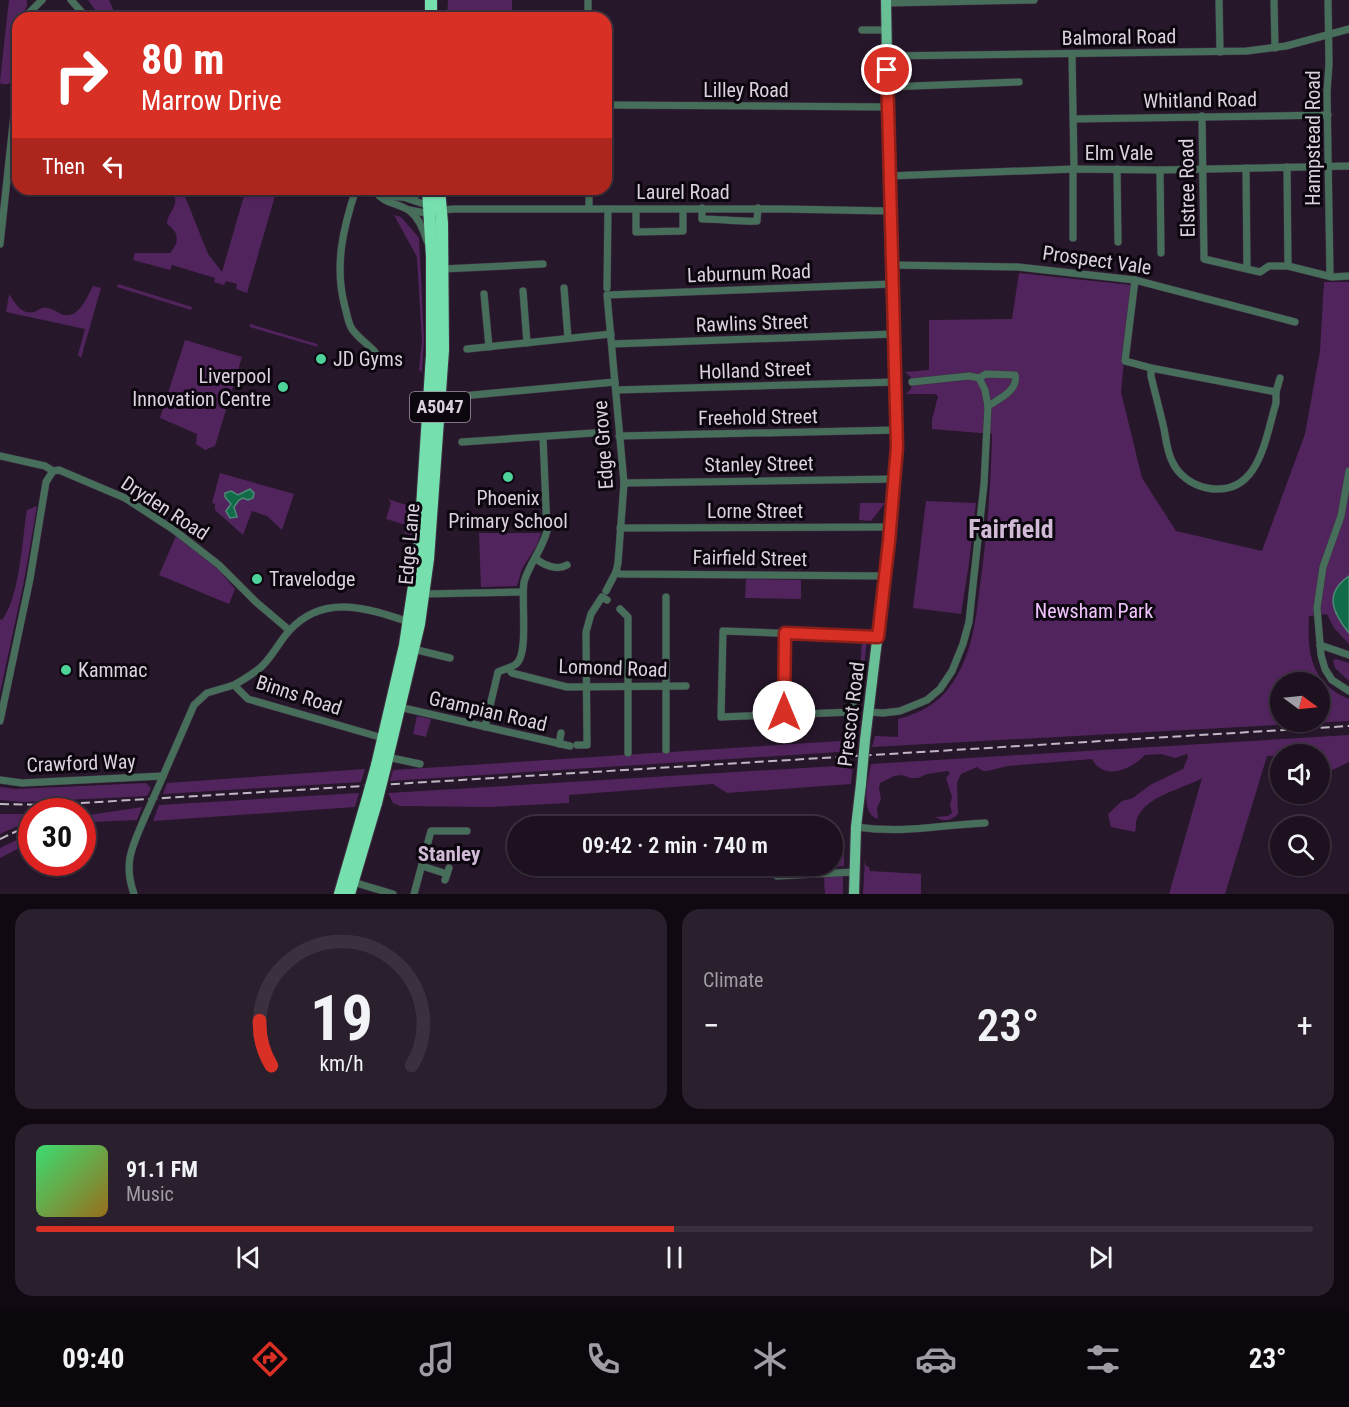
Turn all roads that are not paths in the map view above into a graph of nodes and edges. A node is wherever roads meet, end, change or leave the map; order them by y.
1 (42, 0) edge
2 (71, 0) edge
3 (1034, 0) edge
4 (1219, 0) edge
5 (1274, 0) edge
6 (1328, 0) edge
7 (886, 2) edge
8 (30, 12) edge
9 (82, 12) edge
10 (1349, 29) edge
11 (862, 30) dead end
12 (887, 30) junction
13 (1329, 36) junction
14 (1275, 48) junction
15 (1220, 52) junction
16 (1072, 54) junction
17 (887, 56) junction
18 (1019, 82) dead end
19 (887, 87) junction
20 (612, 105) edge
21 (887, 107) junction
22 (1328, 115) junction
23 (1202, 116) junction
24 (1073, 119) junction
25 (12, 133) edge
26 (1349, 166) edge
27 (1287, 167) junction
28 (1328, 167) junction
29 (1246, 168) junction
30 (1073, 169) junction
31 (1118, 169) junction
32 (1202, 169) junction
33 (1160, 170) junction
34 (888, 176) junction
35 (354, 195) edge
36 (378, 195) edge
37 (391, 195) edge
38 (415, 195) edge
39 (428, 195) edge
40 (438, 195) edge
41 (589, 195) edge
42 (406, 198) junction
43 (589, 208) junction
44 (683, 208) junction
45 (702, 208) junction
46 (758, 208) junction
47 (608, 209) junction
48 (636, 209) junction
49 (409, 210) junction
50 (434, 210) junction
51 (889, 211) junction
52 (1073, 238) dead end
53 (1118, 242) dead end
54 (0, 244) edge
55 (1161, 253) dead end
56 (432, 257) junction
57 (543, 264) dead end
58 (891, 265) junction
59 (1288, 266) junction
60 (443, 268) junction
61 (1247, 269) junction
62 (1330, 276) junction
63 (1349, 276) edge
64 (1135, 280) junction
65 (892, 284) junction
66 (564, 288) dead end
67 (523, 291) dead end
68 (607, 291) junction
69 (484, 294) dead end
70 (1294, 322) dead end
71 (611, 334) junction
72 (894, 334) junction
73 (568, 338) junction
74 (527, 343) junction
75 (612, 344) junction
76 (489, 347) junction
77 (467, 348) dead end
78 (374, 358) dead end
79 (1151, 368) junction
80 (979, 378) junction
81 (1280, 378) dead end
82 (896, 382) junction
83 (912, 382) dead end
84 (615, 386) junction
85 (1276, 392) junction
86 (462, 396) dead end
87 (988, 406) junction
88 (897, 430) junction
89 (608, 432) dead end
90 (619, 436) junction
91 (543, 437) junction
92 (462, 442) dead end
93 (0, 456) edge
94 (53, 471) junction
95 (1349, 471) edge
96 (895, 479) junction
97 (624, 483) junction
98 (890, 527) junction
99 (620, 528) junction
100 (536, 559) junction
101 (567, 565) dead end
102 (616, 572) junction
103 (885, 576) junction
104 (606, 591) dead end
105 (522, 592) junction
106 (423, 594) junction
107 (666, 597) dead end
108 (607, 600) dead end
109 (620, 609) dead end
110 (414, 623) junction
111 (290, 630) junction
112 (785, 633) junction
113 (878, 637) junction
114 (1320, 645) junction
115 (413, 649) junction
116 (1349, 655) edge
117 (450, 658) dead end
118 (508, 668) junction
119 (234, 685) junction
120 (667, 686) junction
121 (686, 686) dead end
122 (587, 687) junction
123 (628, 687) junction
124 (1349, 691) edge
125 (399, 707) junction
126 (869, 712) junction
127 (784, 715) junction
128 (0, 721) edge
129 (485, 727) junction
130 (851, 727) dead end
131 (561, 733) dead end
132 (383, 738) junction
133 (559, 744) junction
134 (666, 750) dead end
135 (628, 753) dead end
136 (383, 763) junction
137 (420, 764) dead end
138 (0, 780) edge
139 (162, 780) junction
140 (371, 802) junction
141 (985, 823) dead end
142 (856, 827) junction
143 (467, 831) dead end
144 (422, 866) junction
145 (854, 872) junction
146 (843, 873) edge
147 (447, 874) dead end
148 (351, 888) edge
149 (134, 894) edge
150 (340, 894) edge
151 (393, 894) edge
152 (414, 894) edge
153 (854, 894) edge

1 - 8 street
2 - 9 street
3 - 7 street
4 - 15 street
5 - 14 street
6 - 13 street, Hampstead Road
7 - 12 main road, Prescot Road
10 - 13 street, Balmoral Road
11 - 12 street
12 - 17 main road, Prescot Road
13 - 14 street, Balmoral Road
13 - 22 street, Hampstead Road
14 - 15 street, Balmoral Road
15 - 16 street, Balmoral Road
16 - 17 street, Balmoral Road
16 - 24 street
17 - 19 main road, Prescot Road
18 - 19 street
19 - 21 main road, Prescot Road
20 - 21 street, Lilley Road
21 - 34 main road, Prescot Road
22 - 23 street, Whitland Road
22 - 28 street, Hampstead Road
23 - 24 street, Whitland Road
23 - 32 street, Elstree Road
24 - 30 street
25 - 54 street
26 - 28 street, Elm Vale
27 - 28 street, Elm Vale
27 - 29 street, Elm Vale
27 - 59 street
28 - 62 street, Hampstead Road
29 - 32 street, Elm Vale
29 - 61 street
30 - 31 street, Elm Vale
30 - 34 street, Elm Vale
30 - 52 street
31 - 33 street, Elm Vale
31 - 53 street
32 - 33 street, Elm Vale
32 - 61 street, Elstree Road
33 - 55 street
34 - 51 main road, Prescot Road
35 - 78 street
36 - 49 street
37 - 42 street
38 - 42 street
39 - 50 highway, Edge Lane / A5047
40 - 50 highway, Edge Lane / A5047
41 - 43 street
42 - 50 street
43 - 47 street, Laurel Road
43 - 50 street, Laurel Road
44 - 45 street, Laurel Road
44 - 48 street, Laurel Road
44 - 48 street
45 - 46 street, Laurel Road
45 - 46 street
46 - 51 street, Laurel Road
47 - 48 street, Laurel Road
47 - 68 street, Edge Grove
49 - 50 street
49 - 56 street, Edge Lane
50 - 56 highway, Edge Lane / A5047
50 - 60 highway, Edge Lane / A5047
51 - 58 main road, Prescot Road
56 - 110 highway, Edge Lane / A5047
57 - 60 street
58 - 64 street, Prospect Vale
58 - 65 main road, Prescot Road
59 - 61 street
59 - 62 street
60 - 106 highway, Edge Lane / A5047
62 - 63 street
64 - 70 street, Prospect Vale
64 - 79 street
65 - 68 street, Laburnum Road
65 - 72 main road, Prescot Road
66 - 73 street
67 - 74 street
68 - 71 street, Edge Grove
69 - 76 street
71 - 73 street
71 - 75 street, Edge Grove
72 - 75 street, Rawlins Street
72 - 82 main road, Prescot Road
73 - 74 street
74 - 76 street
75 - 84 street, Edge Grove
76 - 77 street
79 - 85 street
79 - 85 street
80 - 83 street
80 - 87 street
80 - 87 street
81 - 85 street
82 - 84 street, Holland Street
82 - 88 main road, Prescot Road
84 - 86 street, Holland Street
84 - 90 street, Edge Grove
87 - 126 street
88 - 90 street, Freehold Street
88 - 96 main road, Prescot Road
89 - 91 street
90 - 97 street, Edge Grove
91 - 92 street
91 - 100 street
93 - 94 street, Dryden Road
94 - 111 street, Dryden Road
94 - 128 street
95 - 114 street
96 - 97 street, Stanley Street
96 - 98 main road, Prescot Road
97 - 99 street, Edge Grove
98 - 99 street, Lorne Street
98 - 103 main road, Prescot Road
99 - 102 street, Edge Grove
100 - 101 street
100 - 105 street
102 - 103 street, Fairfield Street
102 - 104 street, Edge Grove
103 - 113 main road, Prescot Road
105 - 106 street
105 - 118 street
106 - 110 highway, Edge Lane / A5047
107 - 120 street
108 - 122 street
109 - 123 street
110 - 111 street
110 - 115 highway, Edge Lane / A5047
110 - 132 highway, Edge Lane / A5047
111 - 119 street
112 - 113 street
112 - 127 street
112 - 127 street
113 - 126 main road, Prescot Road
114 - 116 street
114 - 124 street
115 - 117 street
115 - 125 highway, Edge Lane / A5047
118 - 122 street, Lomond Road
118 - 129 street
119 - 132 street, Binns Road
119 - 139 street, Binns Road
120 - 121 street, Lomond Road
120 - 123 street, Lomond Road
120 - 134 street
122 - 123 street, Lomond Road
122 - 133 street, Grampian Road
123 - 135 street
125 - 129 street, Grampian Road
125 - 136 highway, Edge Lane / A5047
126 - 142 main road, Prescot Road, bridge
127 - 130 street
129 - 133 street, Grampian Road
131 - 133 street
132 - 136 highway, Edge Lane / A5047
136 - 137 street
136 - 140 highway, Edge Lane / A5047, bridge
138 - 139 street, Crawford Way
139 - 149 street, Binns Road, bridge
140 - 148 highway, Edge Lane / A5047
140 - 150 highway, Edge Lane / A5047
141 - 142 street
142 - 145 main road, Prescot Road
143 - 144 street
144 - 147 street
144 - 152 street
145 - 146 street
145 - 153 main road, Prescot Road
148 - 151 street

